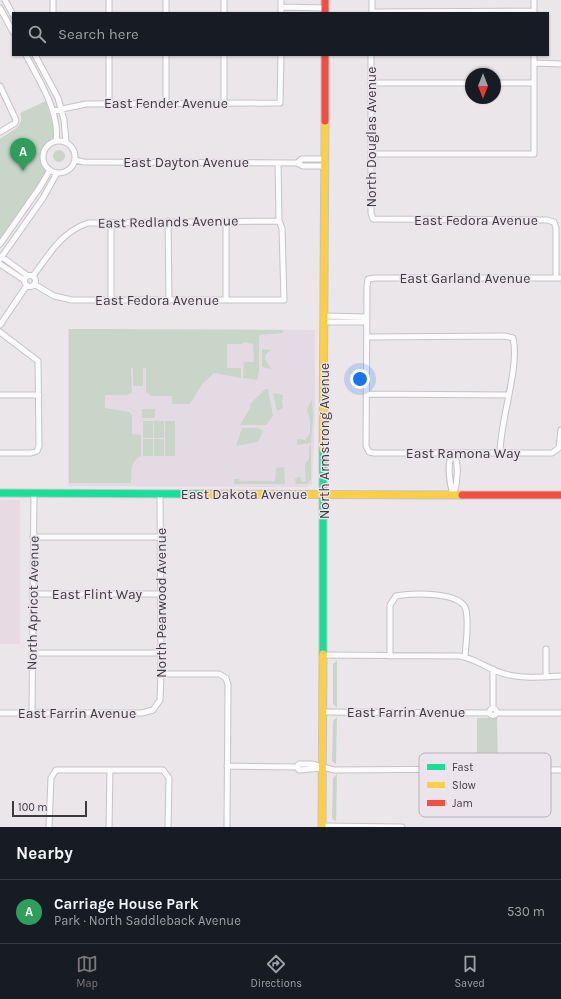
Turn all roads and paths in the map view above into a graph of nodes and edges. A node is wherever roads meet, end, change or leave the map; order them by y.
1 (4, 0) edge
2 (53, 0) edge
3 (109, 0) edge
4 (166, 0) edge
5 (224, 0) edge
6 (281, 0) edge
7 (372, 0) edge
8 (534, 0) edge
9 (281, 7) junction
10 (325, 7) edge
11 (0, 8) edge
12 (53, 12) edge
13 (109, 12) edge
14 (166, 12) edge
15 (224, 12) edge
16 (281, 12) edge
17 (372, 12) edge
18 (534, 12) edge
19 (12, 13) edge
20 (12, 30) edge
21 (26, 56) edge
22 (36, 56) edge
23 (109, 56) edge
24 (166, 56) edge
25 (224, 56) edge
26 (281, 56) edge
27 (325, 56) edge
28 (371, 56) edge
29 (534, 56) edge
30 (534, 63) junction
31 (561, 64) edge
32 (465, 83) edge
33 (501, 83) edge
34 (534, 83) junction
35 (372, 84) junction
36 (0, 86) edge
37 (109, 103) junction
38 (166, 103) junction
39 (224, 103) junction
40 (61, 109) junction
41 (53, 111) junction
42 (0, 132) edge
43 (56, 141) junction
44 (66, 142) junction
45 (371, 154) junction
46 (75, 160) junction
47 (278, 163) junction
48 (324, 163) junction
49 (50, 170) junction
50 (57, 173) junction
51 (373, 219) joint
52 (168, 221) junction
53 (226, 221) junction
54 (279, 221) junction
55 (111, 222) junction
56 (0, 244) edge
57 (1, 258) edge
58 (0, 264) edge
59 (558, 278) edge
60 (28, 279) junction
61 (111, 300) junction
62 (169, 300) junction
63 (226, 300) junction
64 (324, 319) junction
65 (367, 320) junction
66 (0, 325) edge
67 (0, 332) edge
68 (367, 337) junction
69 (366, 394) junction
70 (0, 395) edge
71 (39, 395) junction
72 (508, 395) junction
73 (561, 430) edge
74 (0, 453) edge
75 (453, 453) junction
76 (500, 453) junction
77 (34, 493) junction
78 (0, 494) edge
79 (160, 494) junction
80 (324, 494) junction
81 (453, 495) junction
82 (561, 495) edge
83 (33, 537) junction
84 (161, 537) junction
85 (32, 594) junction
86 (161, 594) junction
87 (546, 649) dead end
88 (32, 653) junction
89 (161, 653) junction
90 (323, 655) junction
91 (390, 656) junction
92 (466, 657) junction
93 (493, 670) junction
94 (161, 674) junction
95 (561, 676) edge
96 (546, 677) junction
97 (153, 710) joint
98 (493, 711) junction
99 (323, 712) junction
100 (0, 713) edge
101 (32, 713) junction
102 (561, 713) edge
103 (227, 766) junction
104 (323, 768) junction
105 (419, 769) edge
106 (110, 770) junction
107 (551, 770) edge
108 (561, 770) edge
109 (49, 827) edge
110 (109, 827) edge
111 (168, 827) edge
112 (227, 827) edge
113 (322, 827) edge
114 (402, 827) edge

1 - 19 street
2 - 12 street
3 - 13 street
4 - 14 street
5 - 15 street
6 - 9 street
7 - 17 street
8 - 18 street
9 - 10 street
9 - 16 street
11 - 20 street
17 - 18 street
21 - 41 street
22 - 40 street
23 - 37 street
24 - 38 street
25 - 39 street
26 - 39 street, East Fender Avenue
27 - 48 street, North Armstrong Avenue
28 - 35 street, North Douglas Avenue
29 - 30 street
30 - 31 street
30 - 34 street
32 - 35 street
33 - 34 street
34 - 45 street
35 - 45 street, North Douglas Avenue
36 - 42 street
37 - 38 street, East Fender Avenue
37 - 40 street, East Fender Avenue
38 - 39 street, East Fender Avenue
40 - 41 street, East Fender Avenue
40 - 44 street
41 - 43 street
43 - 44 street
43 - 49 street
44 - 46 street
45 - 51 street, North Douglas Avenue
46 - 47 street, East Dayton Avenue
46 - 50 street
47 - 48 street, East Dayton Avenue
47 - 54 street
48 - 64 street, North Armstrong Avenue
49 - 50 street
49 - 56 street
50 - 57 street
51 - 59 street, East Fedora Avenue
52 - 53 street, East Redlands Avenue
52 - 55 street, East Redlands Avenue
52 - 62 street
53 - 54 street, East Redlands Avenue
53 - 63 street
54 - 63 street, East Fedora Avenue
55 - 60 street, East Redlands Avenue
55 - 61 street
57 - 60 street
58 - 60 street
59 - 65 street, East Garland Avenue
60 - 61 street, East Fedora Avenue
60 - 66 street, East Redlands Avenue
61 - 62 street, East Fedora Avenue
62 - 63 street, East Fedora Avenue
64 - 65 street
64 - 80 street, North Armstrong Avenue
65 - 68 street
67 - 71 street
68 - 69 street
68 - 72 street
69 - 72 street
69 - 75 street, East Ramona Way
70 - 71 street
71 - 74 street
72 - 76 street
73 - 76 street, East Ramona Way
75 - 76 street, East Ramona Way
75 - 81 street
77 - 78 street, East Dakota Avenue
77 - 79 street, East Dakota Avenue
77 - 83 street, North Apricot Avenue
79 - 80 street, East Dakota Avenue
79 - 84 street, North Pearwood Avenue
80 - 81 street, East Dakota Avenue
80 - 90 street, North Armstrong Avenue
81 - 82 street, East Dakota Avenue
83 - 84 street
83 - 85 street, North Apricot Avenue
84 - 86 street, North Pearwood Avenue
85 - 86 street, East Flint Way
85 - 88 street, North Apricot Avenue
86 - 89 street, North Pearwood Avenue
87 - 96 street
88 - 89 street
88 - 101 street, North Apricot Avenue
89 - 94 street, North Pearwood Avenue
90 - 91 street
90 - 99 street, North Armstrong Avenue
91 - 92 street
91 - 92 street
92 - 93 street
93 - 96 street
93 - 98 street
94 - 97 street, North Pearwood Avenue
94 - 103 street
95 - 96 street
97 - 101 street, East Farrin Avenue
98 - 99 street, East Farrin Avenue
98 - 102 street, East Farrin Avenue
99 - 104 street, North Armstrong Avenue
100 - 101 street, East Farrin Avenue
103 - 104 street
103 - 112 street
104 - 105 street
104 - 113 street, North Armstrong Avenue
106 - 109 street
106 - 110 street
106 - 111 street
107 - 108 street
113 - 114 street

